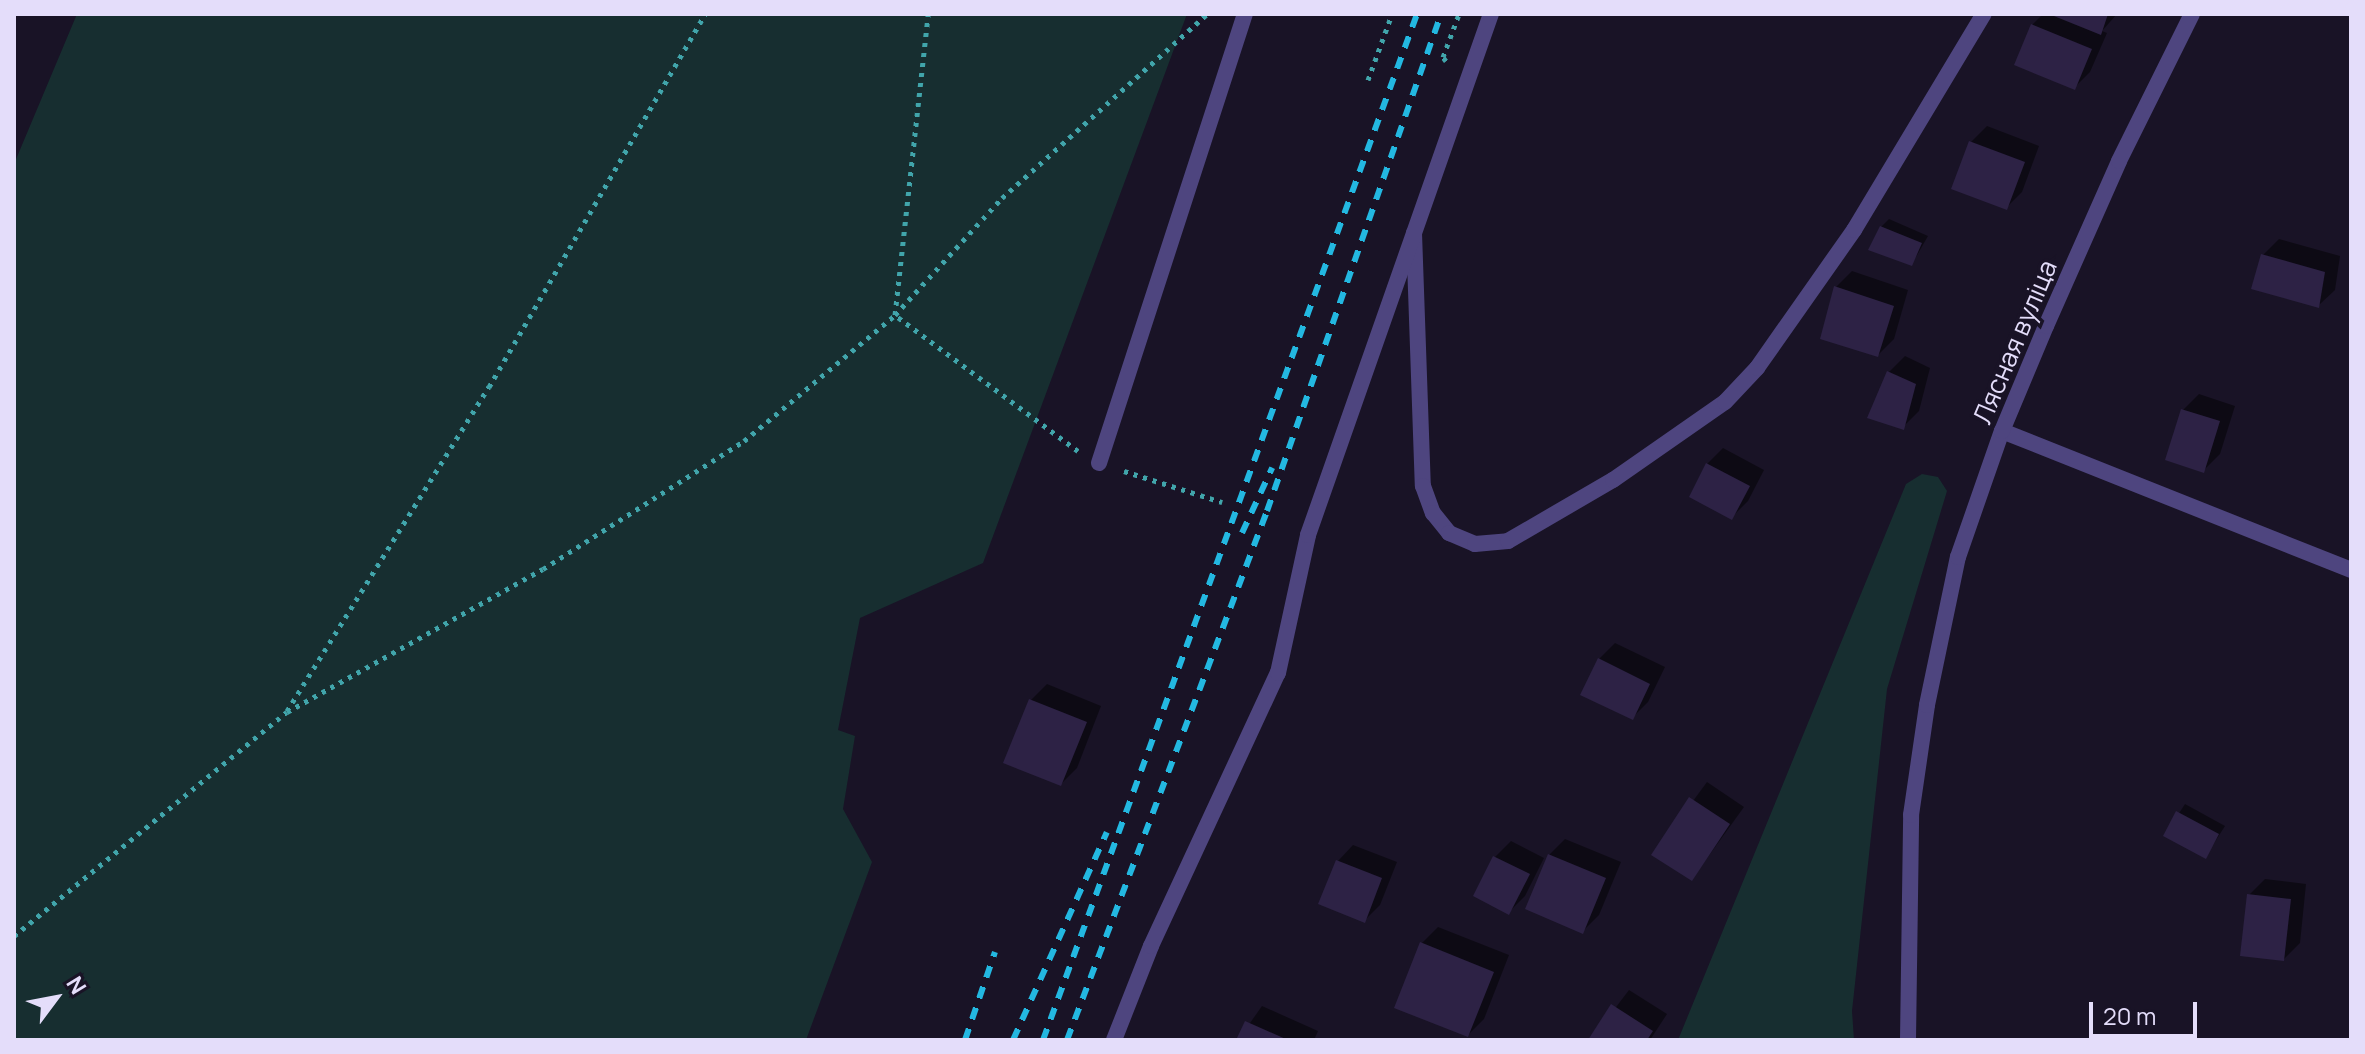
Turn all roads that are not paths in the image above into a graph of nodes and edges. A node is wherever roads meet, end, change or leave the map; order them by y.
1 (1245, 14) edge
2 (1491, 14) edge
3 (1984, 14) edge
4 (2192, 14) edge
5 (1414, 230) junction
6 (2002, 431) junction
7 (1099, 463) road end
8 (2351, 570) edge
9 (1114, 1040) edge
10 (1908, 1040) edge

1 - 7 street
2 - 5 street
3 - 5 street
4 - 6 street, Лясная вуліца
5 - 9 street
6 - 8 street
6 - 10 street, Лясная вуліца

